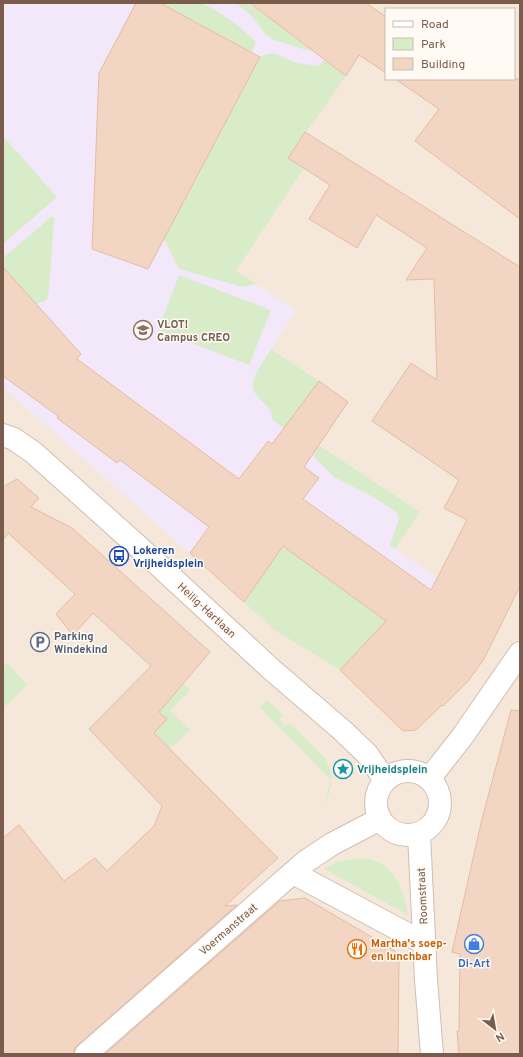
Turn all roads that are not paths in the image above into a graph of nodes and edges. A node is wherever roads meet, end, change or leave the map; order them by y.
1 (3, 434) edge
2 (520, 653) edge
3 (429, 778) junction
4 (385, 780) junction
5 (380, 819) junction
6 (419, 834) junction
7 (293, 873) junction
8 (424, 943) junction
9 (86, 1054) edge
10 (432, 1054) edge

1 - 4 street, Heilig-Hartlaan
2 - 3 street
3 - 4 street
3 - 6 street
4 - 5 street
5 - 6 street
5 - 7 street, Voermanstraat
6 - 8 street, Roomstraat
7 - 8 street
7 - 9 street, Voermanstraat
8 - 10 street, Roomstraat

